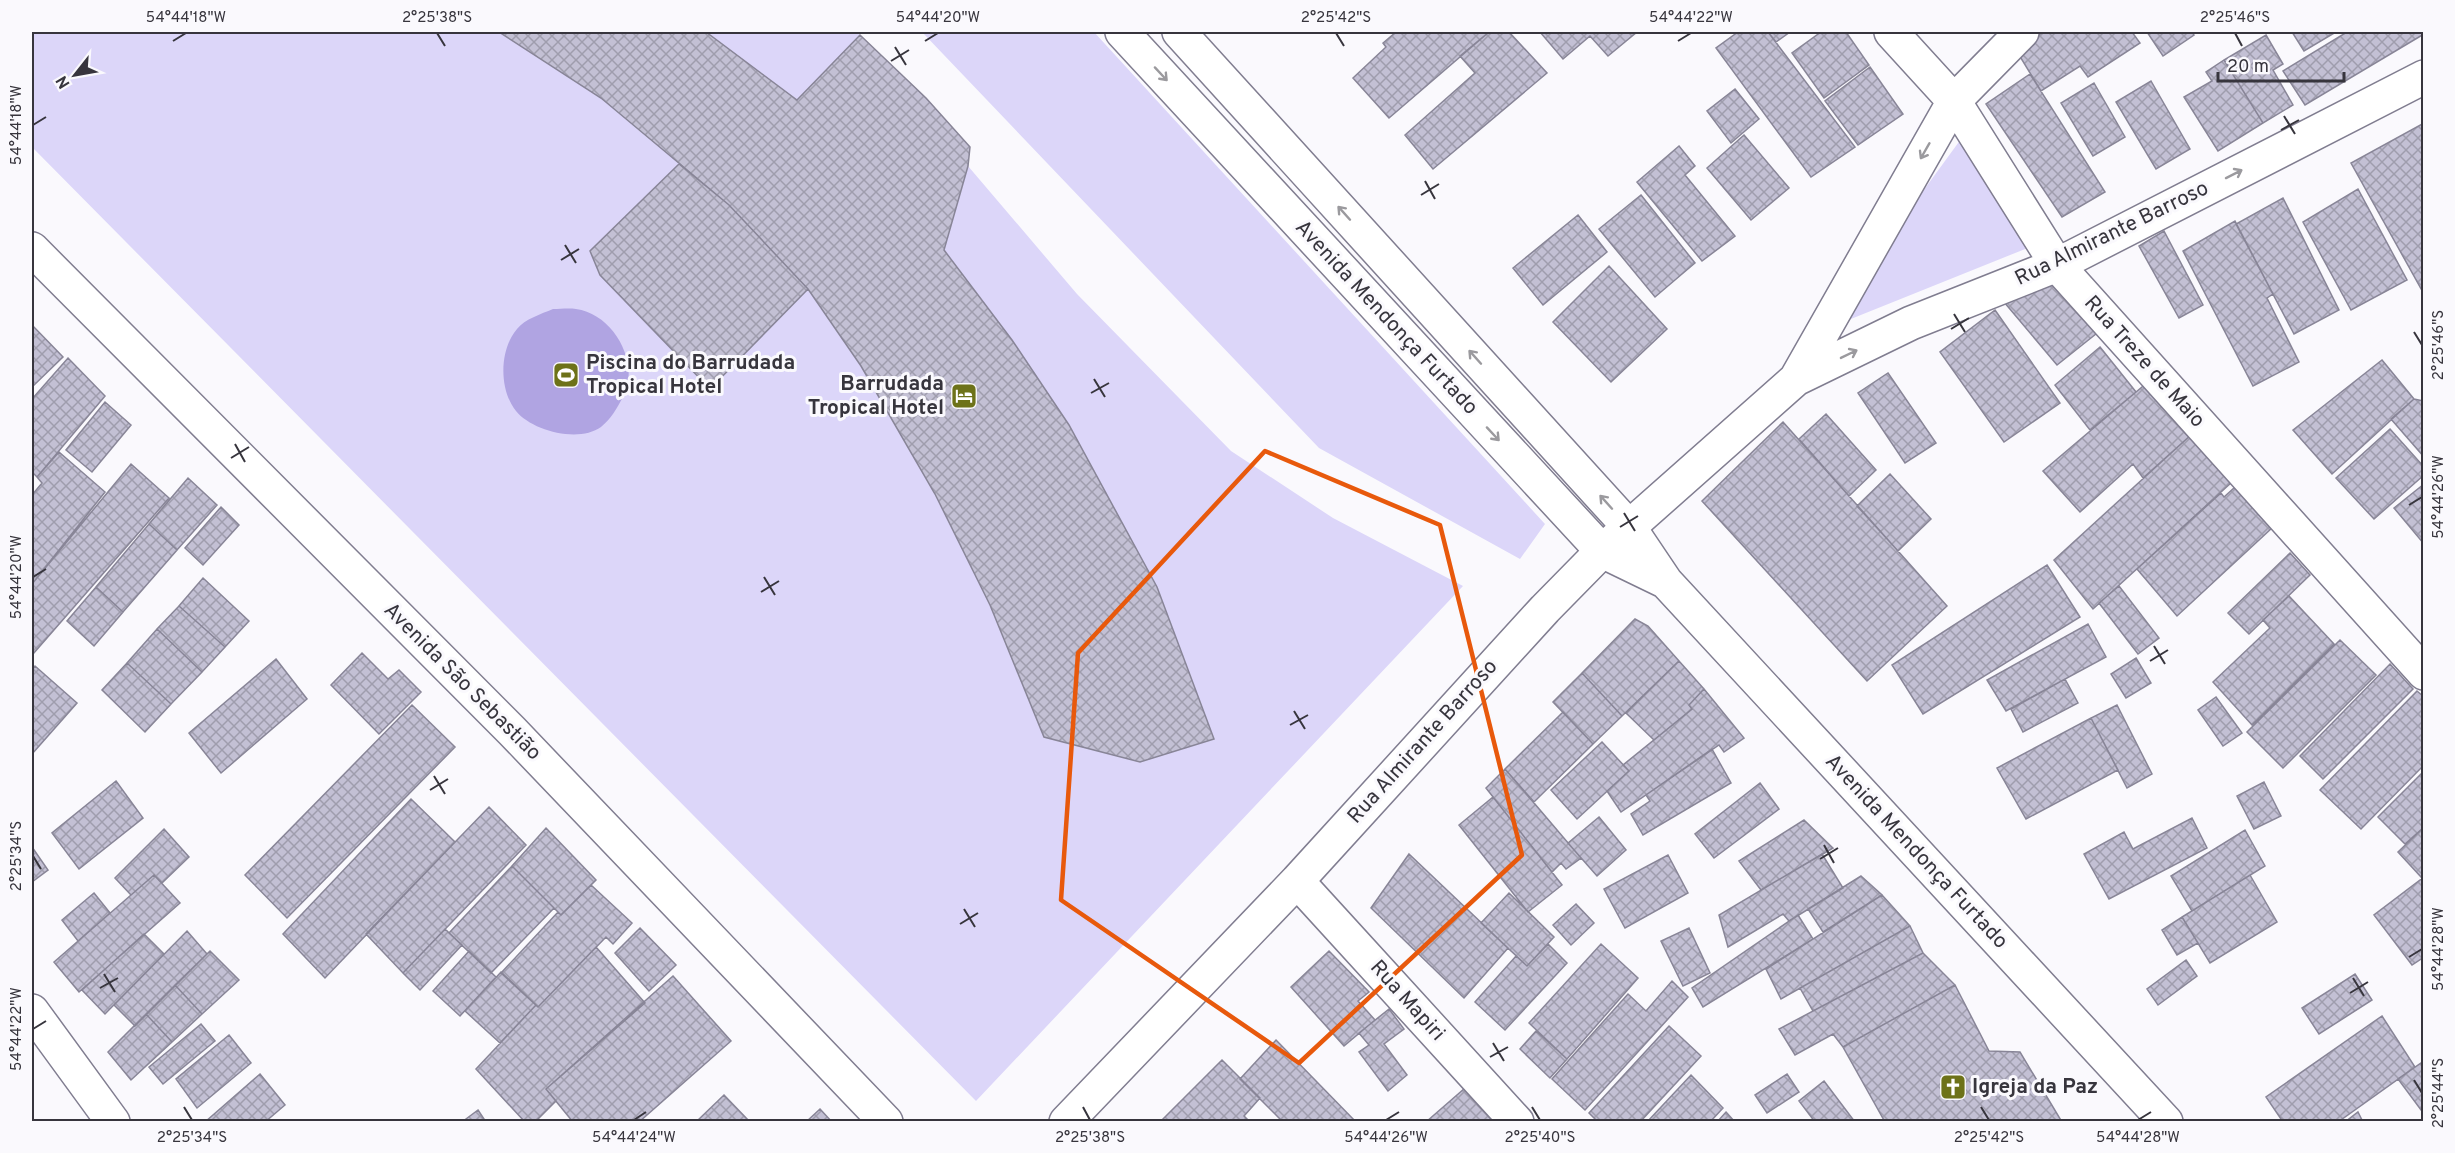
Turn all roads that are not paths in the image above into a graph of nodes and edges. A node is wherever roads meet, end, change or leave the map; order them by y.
1 (1122, 32) edge
2 (1179, 32) edge
3 (1891, 32) edge
4 (2022, 32) edge
5 (2424, 77) edge
6 (1954, 101) junction
7 (32, 249) edge
8 (2056, 265) junction
9 (1796, 379) junction
10 (1629, 527) junction
11 (1602, 551) junction
12 (1666, 582) junction
13 (2424, 673) edge
14 (1297, 881) junction
15 (32, 1011) edge
16 (113, 1122) edge
17 (886, 1122) edge
18 (1066, 1122) edge
19 (1517, 1122) edge
20 (2166, 1122) edge

1 -> 11 street, Avenida Mendonça Furtado
10 -> 2 street, Avenida Mendonça Furtado
3 - 6 street, Rua Treze de Maio
4 - 6 street, Rua Almirante Barroso
8 -> 5 street, Rua Almirante Barroso
6 - 8 street, Rua Treze de Maio
6 -> 9 street, Rua Almirante Barroso
7 - 17 street, Avenida São Sebastião
9 -> 8 street, Rua Almirante Barroso
8 - 13 street, Rua Treze de Maio
9 - 10 street, Rua Almirante Barroso
10 - 11 street, Rua Almirante Barroso
10 - 12 street, Avenida Mendonça Furtado
11 - 12 street, Avenida Mendonça Furtado
11 - 14 street, Rua Almirante Barroso
12 - 20 street, Avenida Mendonça Furtado
14 - 18 street, Rua Almirante Barroso
14 - 19 street, Rua Mapiri
15 - 16 street

